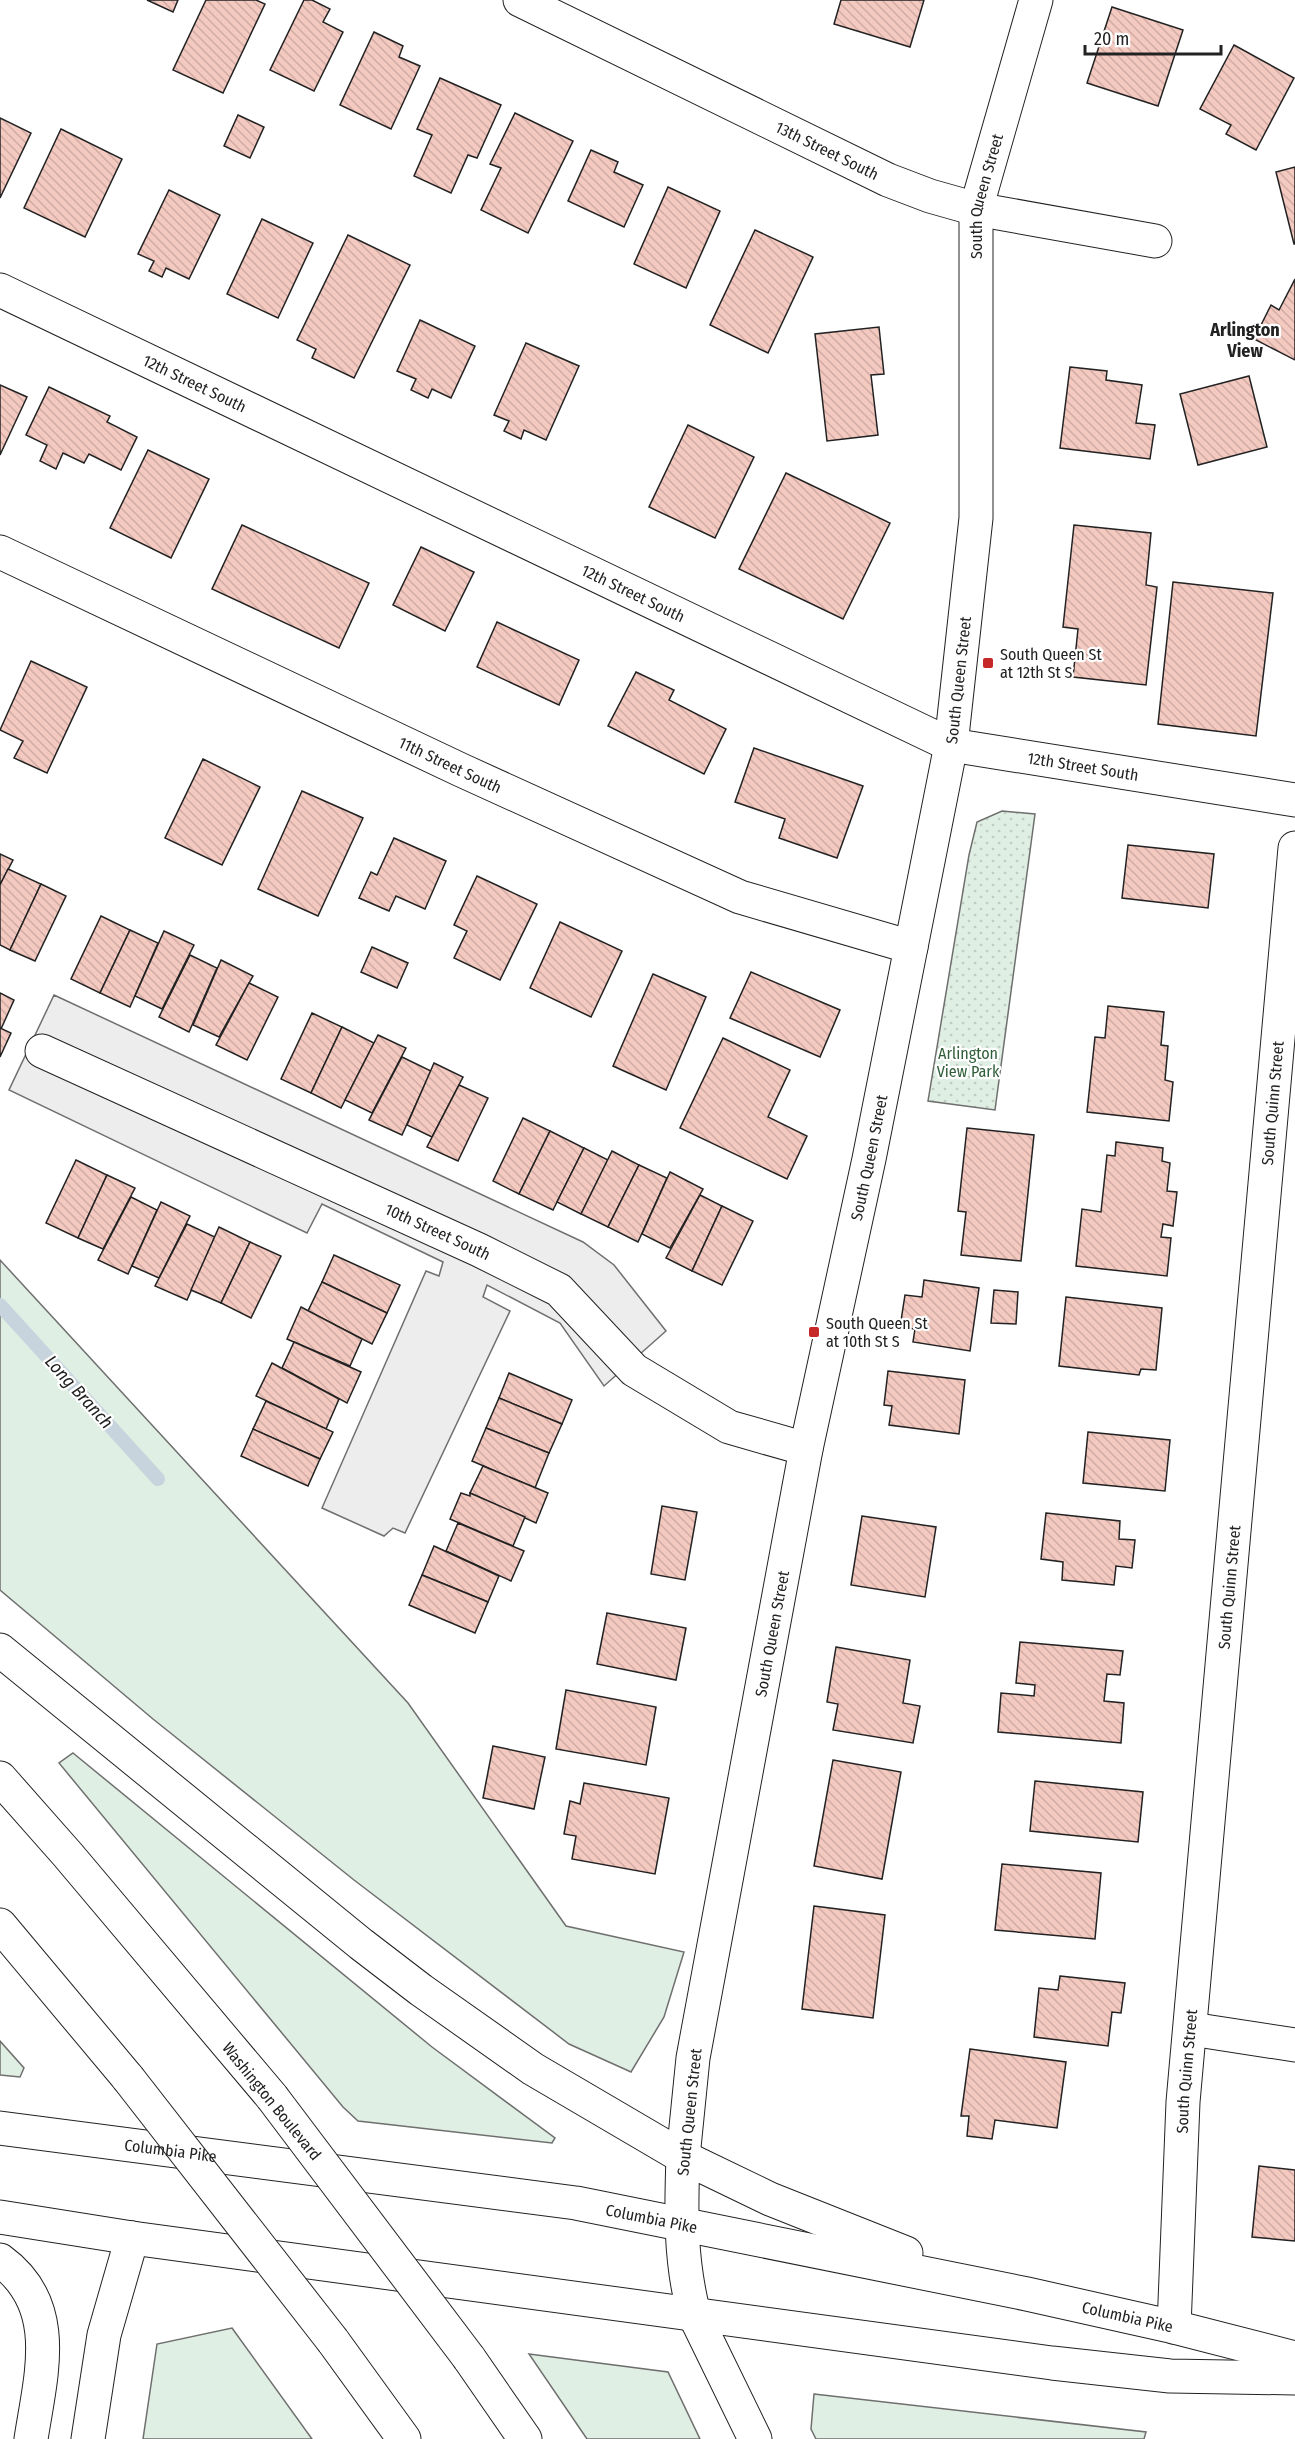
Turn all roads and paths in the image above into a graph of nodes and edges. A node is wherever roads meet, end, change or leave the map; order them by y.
1 (520, 0) edge
2 (1036, 0) edge
3 (976, 209) junction
4 (1155, 241) dead end
5 (0, 290) edge
6 (0, 552) edge
7 (951, 745) junction
8 (1295, 800) edge
9 (1295, 848) edge
10 (911, 947) junction
11 (42, 1051) dead end
12 (806, 1449) junction
13 (0, 1650) edge
14 (0, 1778) edge
15 (0, 1925) edge
16 (0, 1960) edge
17 (1191, 2029) junction
18 (1295, 2045) edge
19 (128, 2078) junction
20 (0, 2128) edge
21 (683, 2157) junction
22 (0, 2217) edge
23 (680, 2224) junction
24 (132, 2238) junction
25 (0, 2260) edge
26 (1027, 2294) junction
27 (694, 2314) junction
28 (1174, 2327) junction
29 (333, 2341) junction
30 (1295, 2358) edge
31 (1295, 2378) edge
32 (31, 2439) edge
33 (88, 2439) edge
34 (382, 2439) edge
35 (404, 2439) edge
36 (525, 2439) edge
37 (755, 2439) edge

1 - 3 main road, 13th Street South
2 - 3 main road, South Queen Street
3 - 4 main road, 13th Street South
3 - 7 main road, South Queen Street
5 - 7 main road, 12th Street South
6 - 10 main road, 11th Street South
7 - 8 main road, 12th Street South
7 - 10 main road, South Queen Street
9 - 17 main road, South Quinn Street
10 - 12 main road, South Queen Street
11 - 12 main road, 10th Street South
12 - 21 main road, South Queen Street
13 - 21 main road
14 - 36 main road, Washington Boulevard, bridge
15 - 19 main road
16 - 19 main road
17 - 18 main road
17 - 28 main road, South Quinn Street
19 - 29 main road, bridge
20 - 23 main road, Columbia Pike
21 - 23 main road, South Queen Street
21 - 26 main road
22 - 24 main road
23 - 26 main road, Columbia Pike
23 - 27 main road, South Queen Street
24 - 27 main road
24 - 33 main road
25 - 32 main road
26 - 28 main road, Columbia Pike
27 - 31 main road
27 - 37 main road, South Queen Street
28 - 30 main road, Columbia Pike
29 - 34 main road
29 - 35 main road

